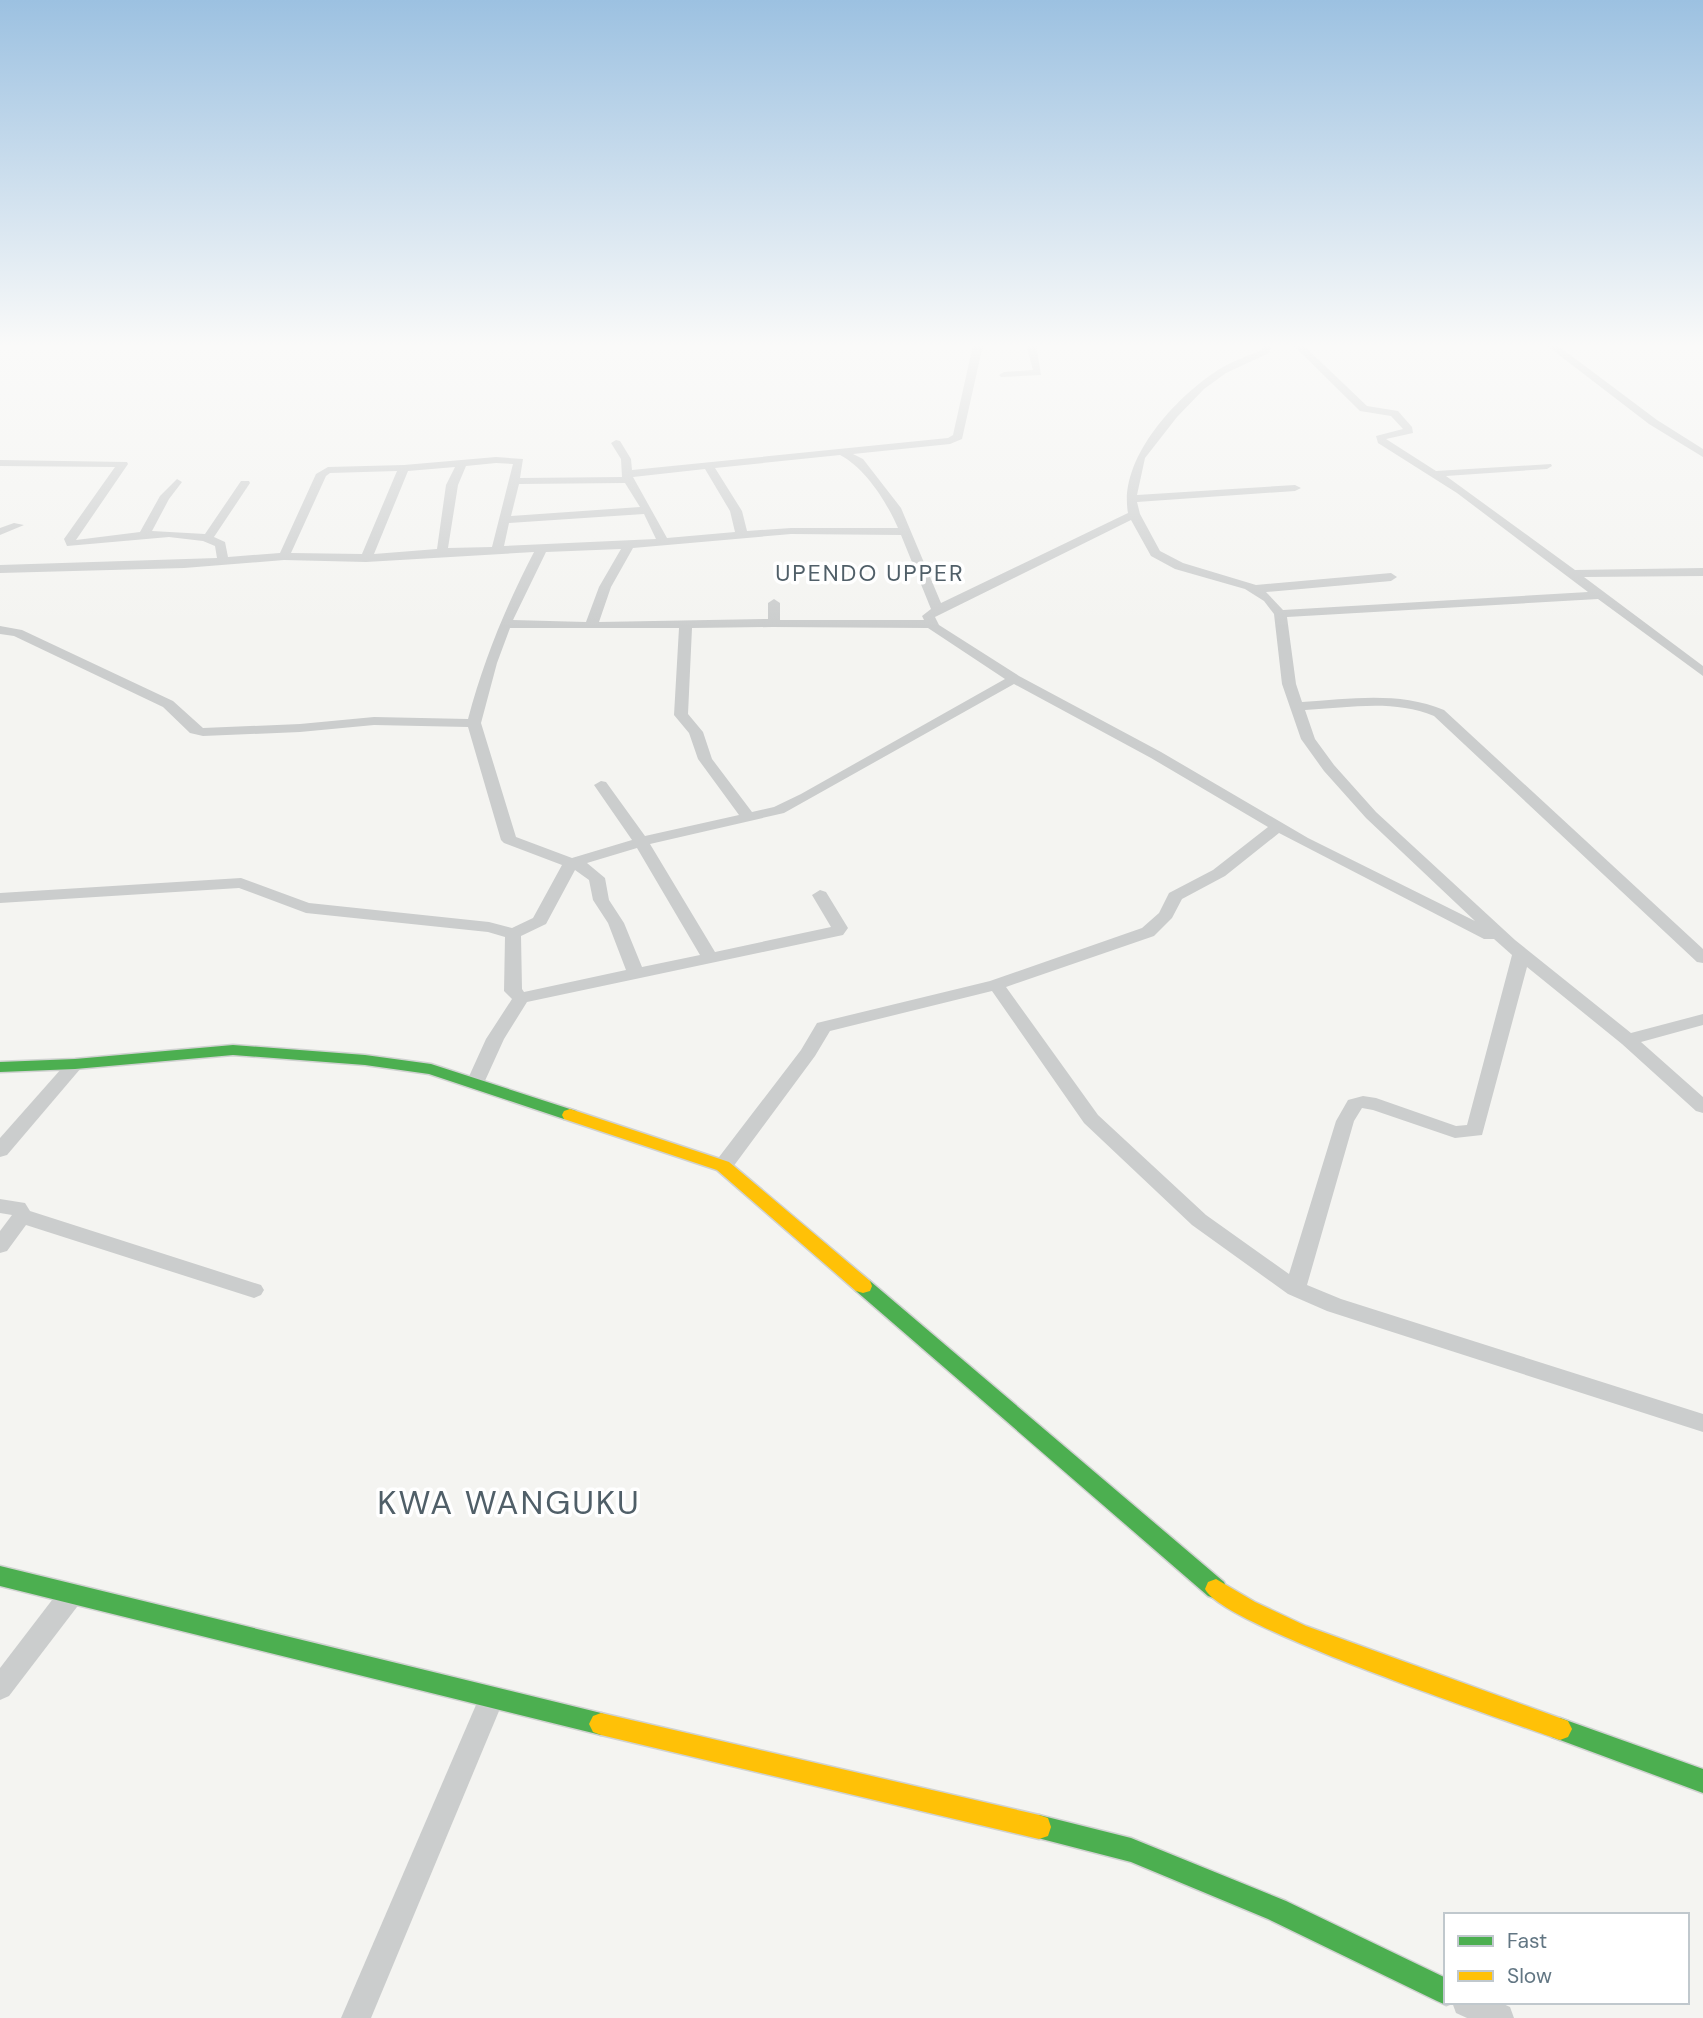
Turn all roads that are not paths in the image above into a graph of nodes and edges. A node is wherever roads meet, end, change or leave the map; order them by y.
1 (954, 439) edge
2 (1154, 439) edge
3 (1382, 439) edge
4 (1680, 439) edge
5 (616, 443) dead end
6 (842, 453) junction
7 (1703, 454) edge
8 (0, 463) edge
9 (462, 463) junction
10 (708, 466) junction
11 (1546, 466) dead end
12 (404, 468) junction
13 (1434, 474) junction
14 (628, 477) junction
15 (515, 481) junction
16 (177, 482) dead end
17 (245, 483) dead end
18 (1294, 488) dead end
19 (1131, 499) junction
20 (648, 510) junction
21 (1134, 514) junction
22 (506, 520) junction
23 (18, 525) dead end
24 (0, 532) edge
25 (906, 532) junction
26 (742, 536) junction
27 (143, 537) junction
28 (208, 538) junction
29 (663, 542) junction
30 (629, 545) junction
31 (542, 548) junction
32 (497, 550) junction
33 (442, 552) junction
34 (285, 556) junction
35 (366, 558) junction
36 (223, 561) junction
37 (0, 569) edge
38 (1703, 572) edge
39 (1574, 574) junction
40 (1391, 577) dead end
41 (1253, 589) junction
42 (1603, 595) junction
43 (774, 603) dead end
44 (938, 610) junction
45 (1280, 614) junction
46 (686, 623) junction
47 (774, 623) junction
48 (505, 624) junction
49 (932, 624) junction
50 (591, 626) junction
51 (0, 630) edge
52 (1703, 672) edge
53 (1014, 679) junction
54 (1297, 706) junction
55 (474, 723) junction
56 (601, 785) dead end
57 (749, 818) junction
58 (1278, 827) junction
59 (641, 842) junction
60 (571, 863) junction
61 (820, 895) dead end
62 (0, 898) edge
63 (513, 934) junction
64 (1515, 949) junction
65 (1703, 958) edge
66 (711, 959) junction
67 (636, 973) junction
68 (996, 985) junction
69 (521, 998) junction
70 (1703, 1019) edge
71 (1628, 1040) junction
72 (75, 1064) junction
73 (0, 1067) edge
74 (475, 1083) junction
75 (1703, 1107) edge
76 (0, 1150) edge
77 (723, 1166) junction
78 (0, 1206) edge
79 (22, 1216) junction
80 (0, 1246) edge
81 (1295, 1289) junction
82 (254, 1290) dead end
83 (1703, 1423) edge
84 (0, 1576) edge
85 (71, 1595) junction
86 (0, 1688) edge
87 (491, 1699) junction
88 (1703, 1782) edge
89 (1444, 1991) edge
90 (1471, 2004) edge
91 (356, 2018) edge
92 (1499, 2018) edge

1 - 6 street
2 - 19 street
3 - 13 street
4 - 7 street
5 - 14 street
6 - 10 street
6 - 25 street
8 - 27 street
9 - 12 street
9 - 15 street
9 - 33 street
10 - 14 street
10 - 26 street
11 - 13 street
12 - 34 street
12 - 35 street
13 - 39 street
14 - 15 street
14 - 20 street
15 - 22 street
16 - 27 street
17 - 28 street
18 - 19 street
19 - 21 street
20 - 22 street
20 - 29 street
21 - 41 street
21 - 44 street
22 - 32 street
23 - 24 street
25 - 26 street
25 - 44 street
26 - 29 street
27 - 28 street
28 - 36 street
29 - 30 street
30 - 31 street
30 - 50 street
31 - 32 street
31 - 48 street
32 - 33 street
33 - 35 street
34 - 35 street
34 - 36 street
36 - 37 street
38 - 39 street
39 - 42 street
40 - 41 street
41 - 45 street
42 - 45 street
42 - 52 street
43 - 47 street
44 - 49 street
45 - 54 street
46 - 47 street
46 - 50 street
46 - 57 street
47 - 49 street
48 - 50 street
48 - 55 street
49 - 53 street
51 - 55 street
53 - 57 street
53 - 58 street
54 - 64 street
54 - 65 street
55 - 60 street
56 - 59 street
57 - 59 street
58 - 64 street
58 - 68 street
59 - 60 street
59 - 66 street
60 - 63 street
60 - 67 street
61 - 66 street
62 - 63 street
63 - 69 street
64 - 71 street
64 - 81 street
66 - 67 street
67 - 69 street
68 - 77 street
68 - 81 street
69 - 74 street
70 - 71 street
71 - 75 street
72 - 73 street
72 - 74 street
72 - 76 street
74 - 77 street
77 - 88 street
78 - 79 street
79 - 80 street
79 - 82 street
81 - 83 street
84 - 85 street
85 - 86 street
85 - 87 street
87 - 89 street
87 - 91 street
90 - 92 street

